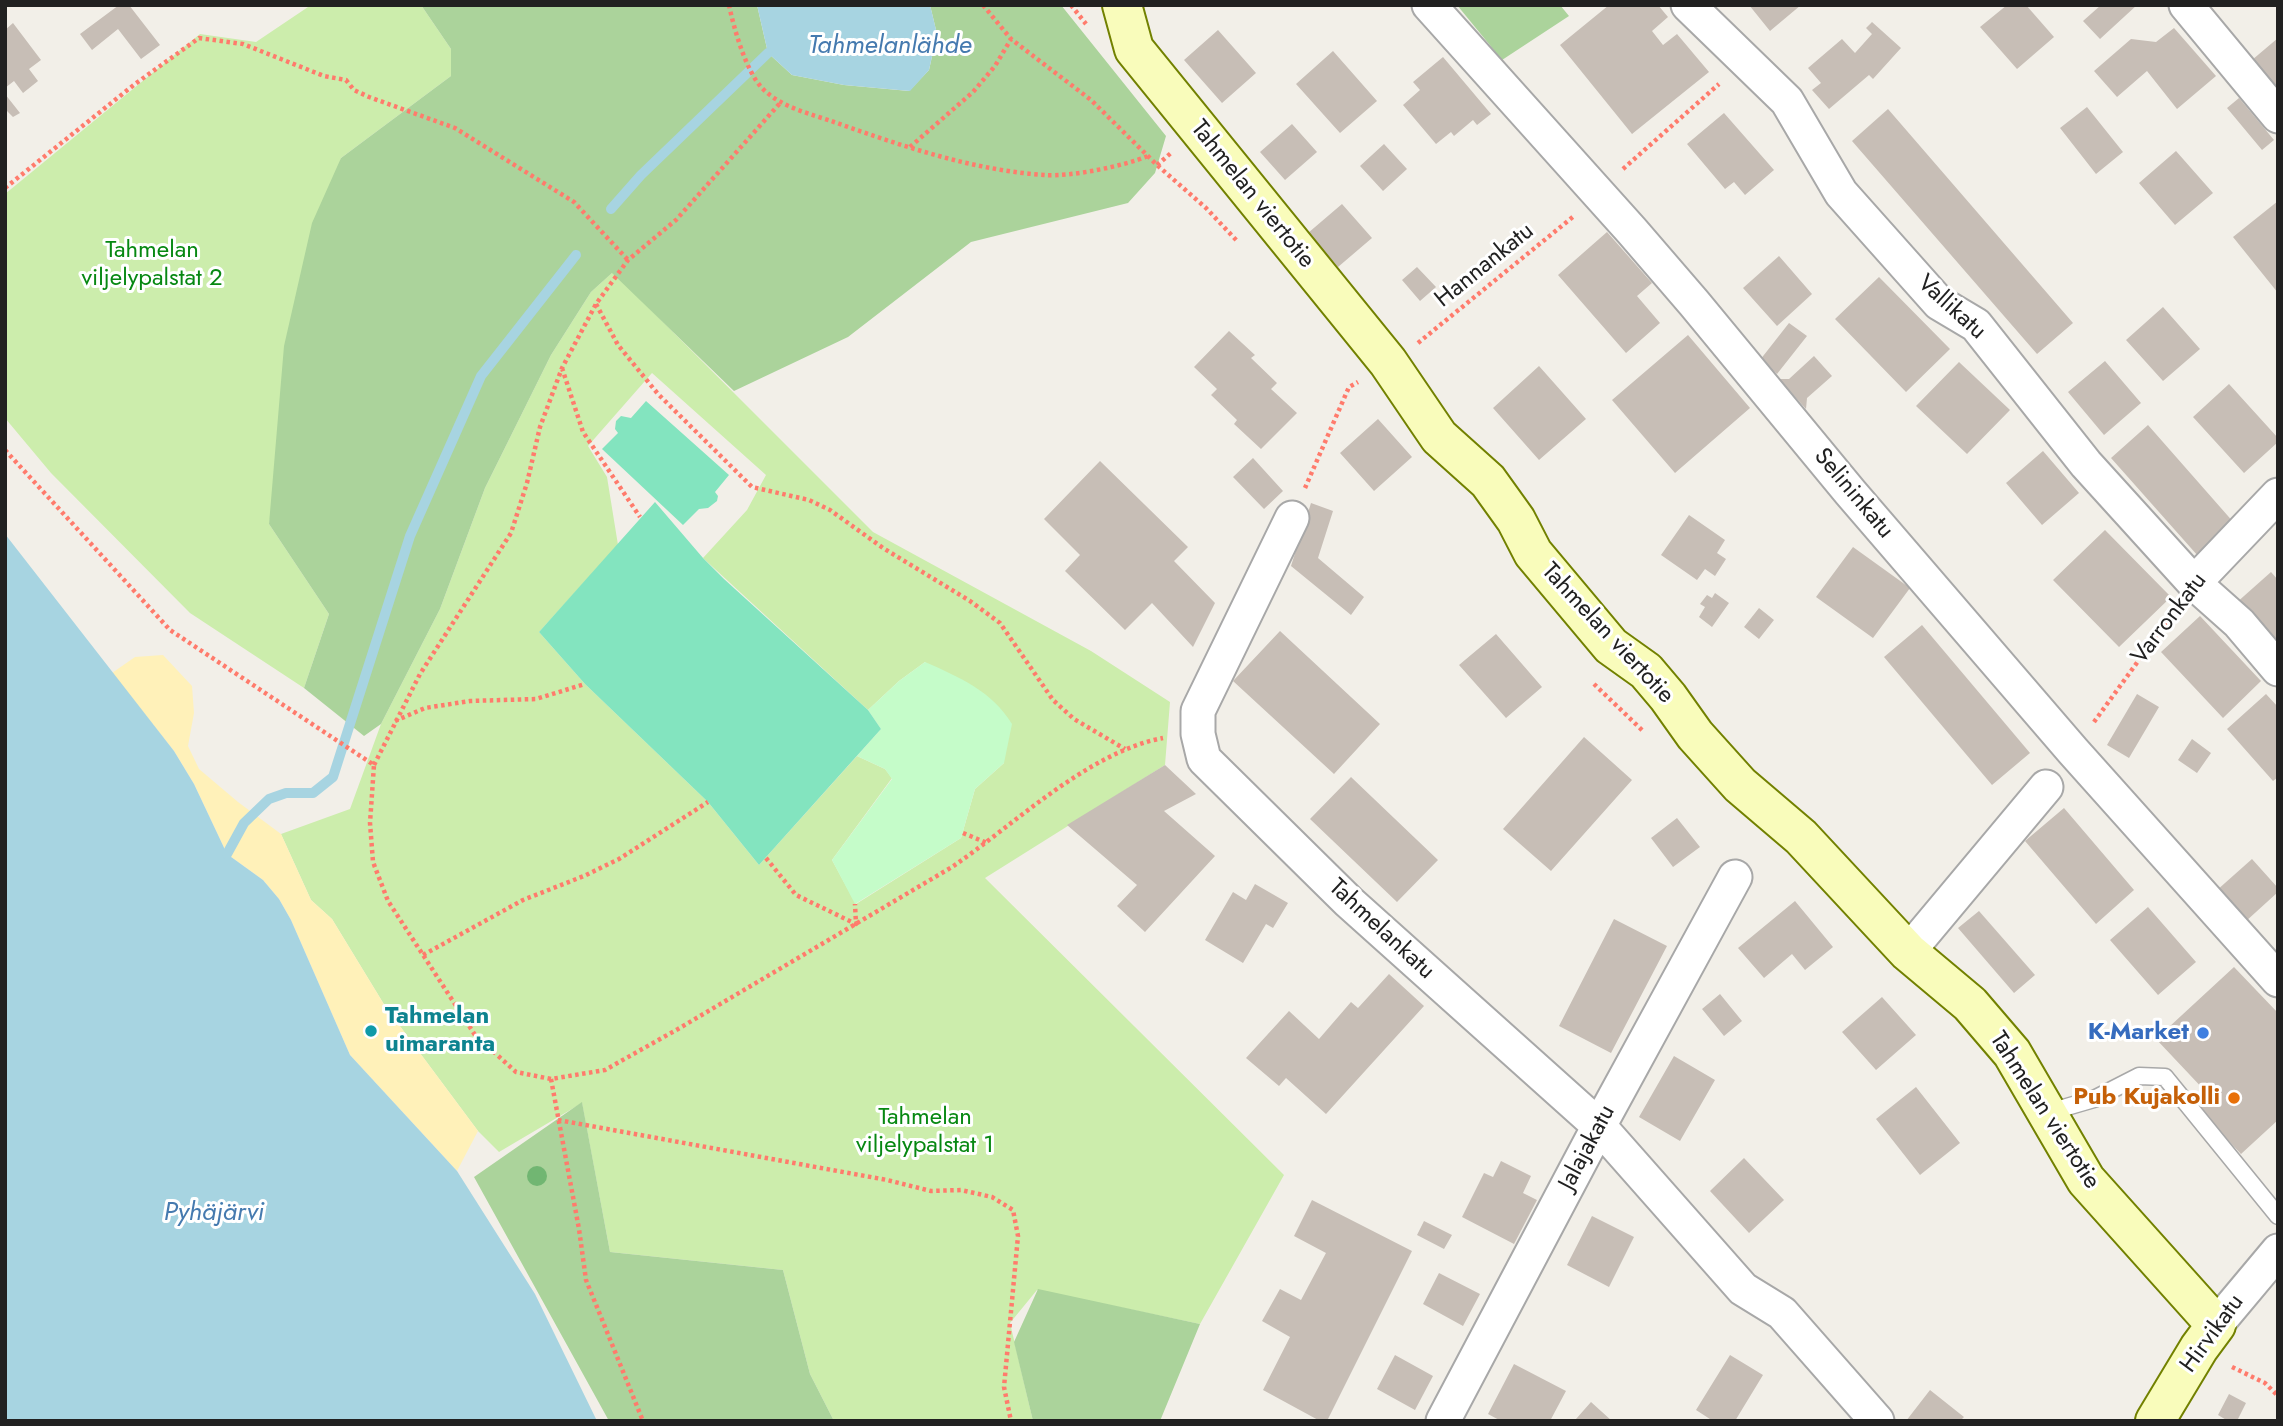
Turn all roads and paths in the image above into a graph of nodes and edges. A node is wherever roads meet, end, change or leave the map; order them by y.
1 (729, 5) edge
2 (1122, 5) edge
3 (1429, 5) edge
4 (1688, 5) edge
5 (2186, 5) edge
6 (1011, 39) dead end
7 (1725, 79) dead end
8 (781, 102) junction
9 (2278, 116) edge
10 (910, 147) junction
11 (1148, 156) dead end
12 (1165, 158) dead end
13 (1157, 165) dead end
14 (1618, 173) dead end
15 (5, 188) edge
16 (1571, 219) dead end
17 (628, 260) junction
18 (596, 304) junction
19 (1422, 341) dead end
20 (1388, 362) junction
21 (562, 368) junction
22 (5, 450) edge
23 (2278, 495) edge
24 (640, 517) dead end
25 (1292, 518) joint
26 (2194, 583) junction
27 (2278, 669) edge
28 (585, 684) dead end
29 (394, 722) junction
30 (1198, 734) junction
31 (1126, 750) junction
32 (2073, 751) junction
33 (374, 765) junction
34 (2046, 787) dead end
35 (708, 802) dead end
36 (963, 832) dead end
37 (988, 843) junction
38 (766, 858) dead end
39 (1735, 877) dead end
40 (855, 904) dead end
41 (856, 924) junction
42 (1908, 952) junction
43 (423, 955) junction
44 (2278, 981) edge
45 (551, 1079) junction
46 (2046, 1114) junction
47 (558, 1120) junction
48 (1599, 1126) junction
49 (2278, 1216) edge
50 (2278, 1251) edge
51 (2216, 1325) junction
52 (2229, 1366) dead end
53 (2278, 1396) edge
54 (643, 1421) edge
55 (1011, 1421) edge
56 (1443, 1421) edge
57 (1877, 1421) edge
58 (2155, 1421) edge

1 - 8 path
2 - 20 street, Tahmelan viertotie
3 - 32 street, Selininkatu
4 - 26 street, Vallikatu
5 - 9 street
6 - 10 path
7 - 14 path
8 - 10 path
8 - 17 path
10 - 11 path
12 - 13 path
15 - 17 path
16 - 19 path, Hannankatu
17 - 18 path
18 - 21 path
18 - 31 path
20 - 25 path
20 - 42 street, Tahmelan viertotie
21 - 24 path
21 - 29 path
22 - 33 path
23 - 26 street, Varronkatu
25 - 30 street
26 - 27 street, Vallikatu
26 - 32 path, Varronkatu
28 - 29 path
29 - 33 path
30 - 31 path
30 - 48 street, Tahmelankatu
31 - 37 path
32 - 44 street, Selininkatu
33 - 43 path
34 - 42 street
35 - 43 path
36 - 37 path
37 - 41 path
38 - 41 path
39 - 48 street, Jalajakatu
40 - 41 path
41 - 45 path
42 - 46 street, Tahmelan viertotie
43 - 45 path
45 - 47 path
46 - 49 lane
46 - 51 street, Tahmelan viertotie
47 - 54 path
47 - 55 path
48 - 56 street, Jalajakatu
48 - 57 street, Tahmelankatu
50 - 51 street, Hirvikatu
51 - 58 street, Hirvikatu
52 - 53 path

